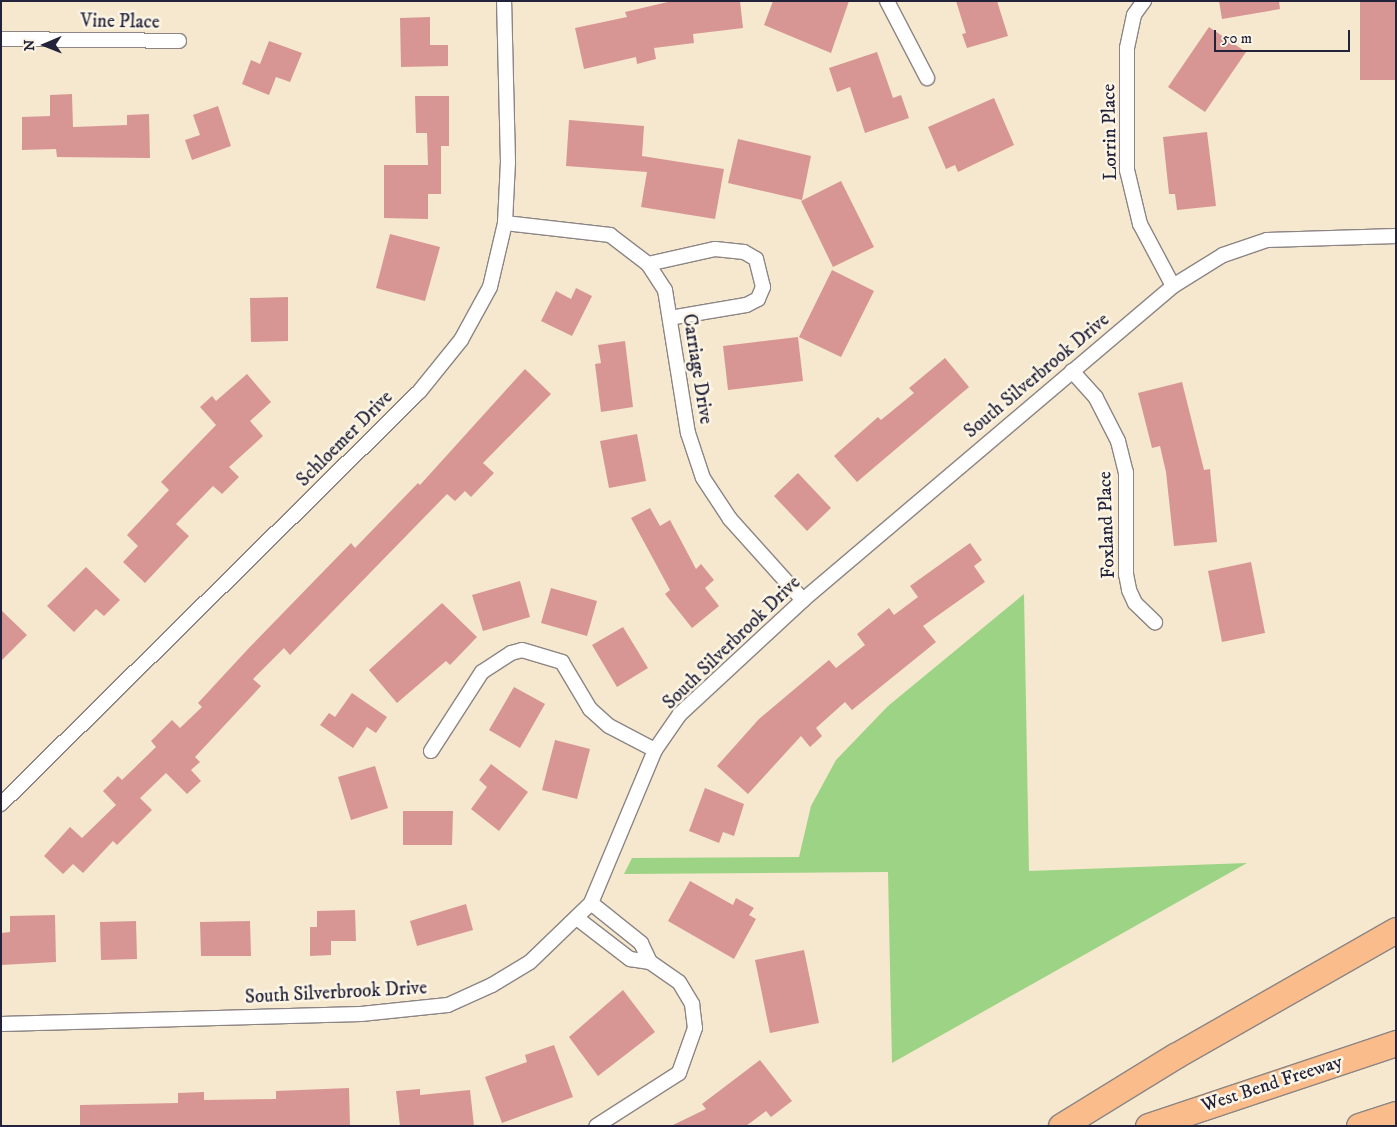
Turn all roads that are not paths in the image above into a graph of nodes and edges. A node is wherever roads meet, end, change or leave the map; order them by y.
1 (504, 1) edge
2 (887, 1) edge
3 (1144, 1) edge
4 (1, 38) edge
5 (179, 42) dead end
6 (927, 78) dead end
7 (506, 223) junction
8 (1396, 236) edge
9 (648, 264) junction
10 (1173, 286) junction
11 (670, 318) junction
12 (1072, 371) junction
13 (802, 600) junction
14 (1155, 622) dead end
15 (655, 750) junction
16 (431, 751) dead end
17 (1, 804) edge
18 (591, 903) junction
19 (578, 919) junction
20 (1396, 930) edge
21 (650, 962) junction
22 (1, 1024) edge
23 (1396, 1043) edge
24 (1396, 1114) edge
25 (596, 1126) edge
26 (1062, 1126) edge
27 (1148, 1126) edge
28 (1359, 1126) edge

1 - 7 street, Schloemer Drive
2 - 6 street
3 - 10 street, Lorrin Place
4 - 5 street, Vine Place
7 - 9 street, Carriage Drive
7 - 17 street, Schloemer Drive
8 - 10 street, South Silverbrook Drive
9 - 11 street, Carriage Drive
9 - 11 street
10 - 12 street, South Silverbrook Drive
11 - 13 street, Carriage Drive
12 - 13 street, South Silverbrook Drive
12 - 14 street, Foxland Place
13 - 15 street, South Silverbrook Drive
15 - 16 street
15 - 18 street, South Silverbrook Drive
18 - 19 street, South Silverbrook Drive
18 - 21 street
19 - 21 street
19 - 22 street, South Silverbrook Drive
20 - 26 highway
21 - 25 street
23 - 27 highway, West Bend Freeway
24 - 28 highway

